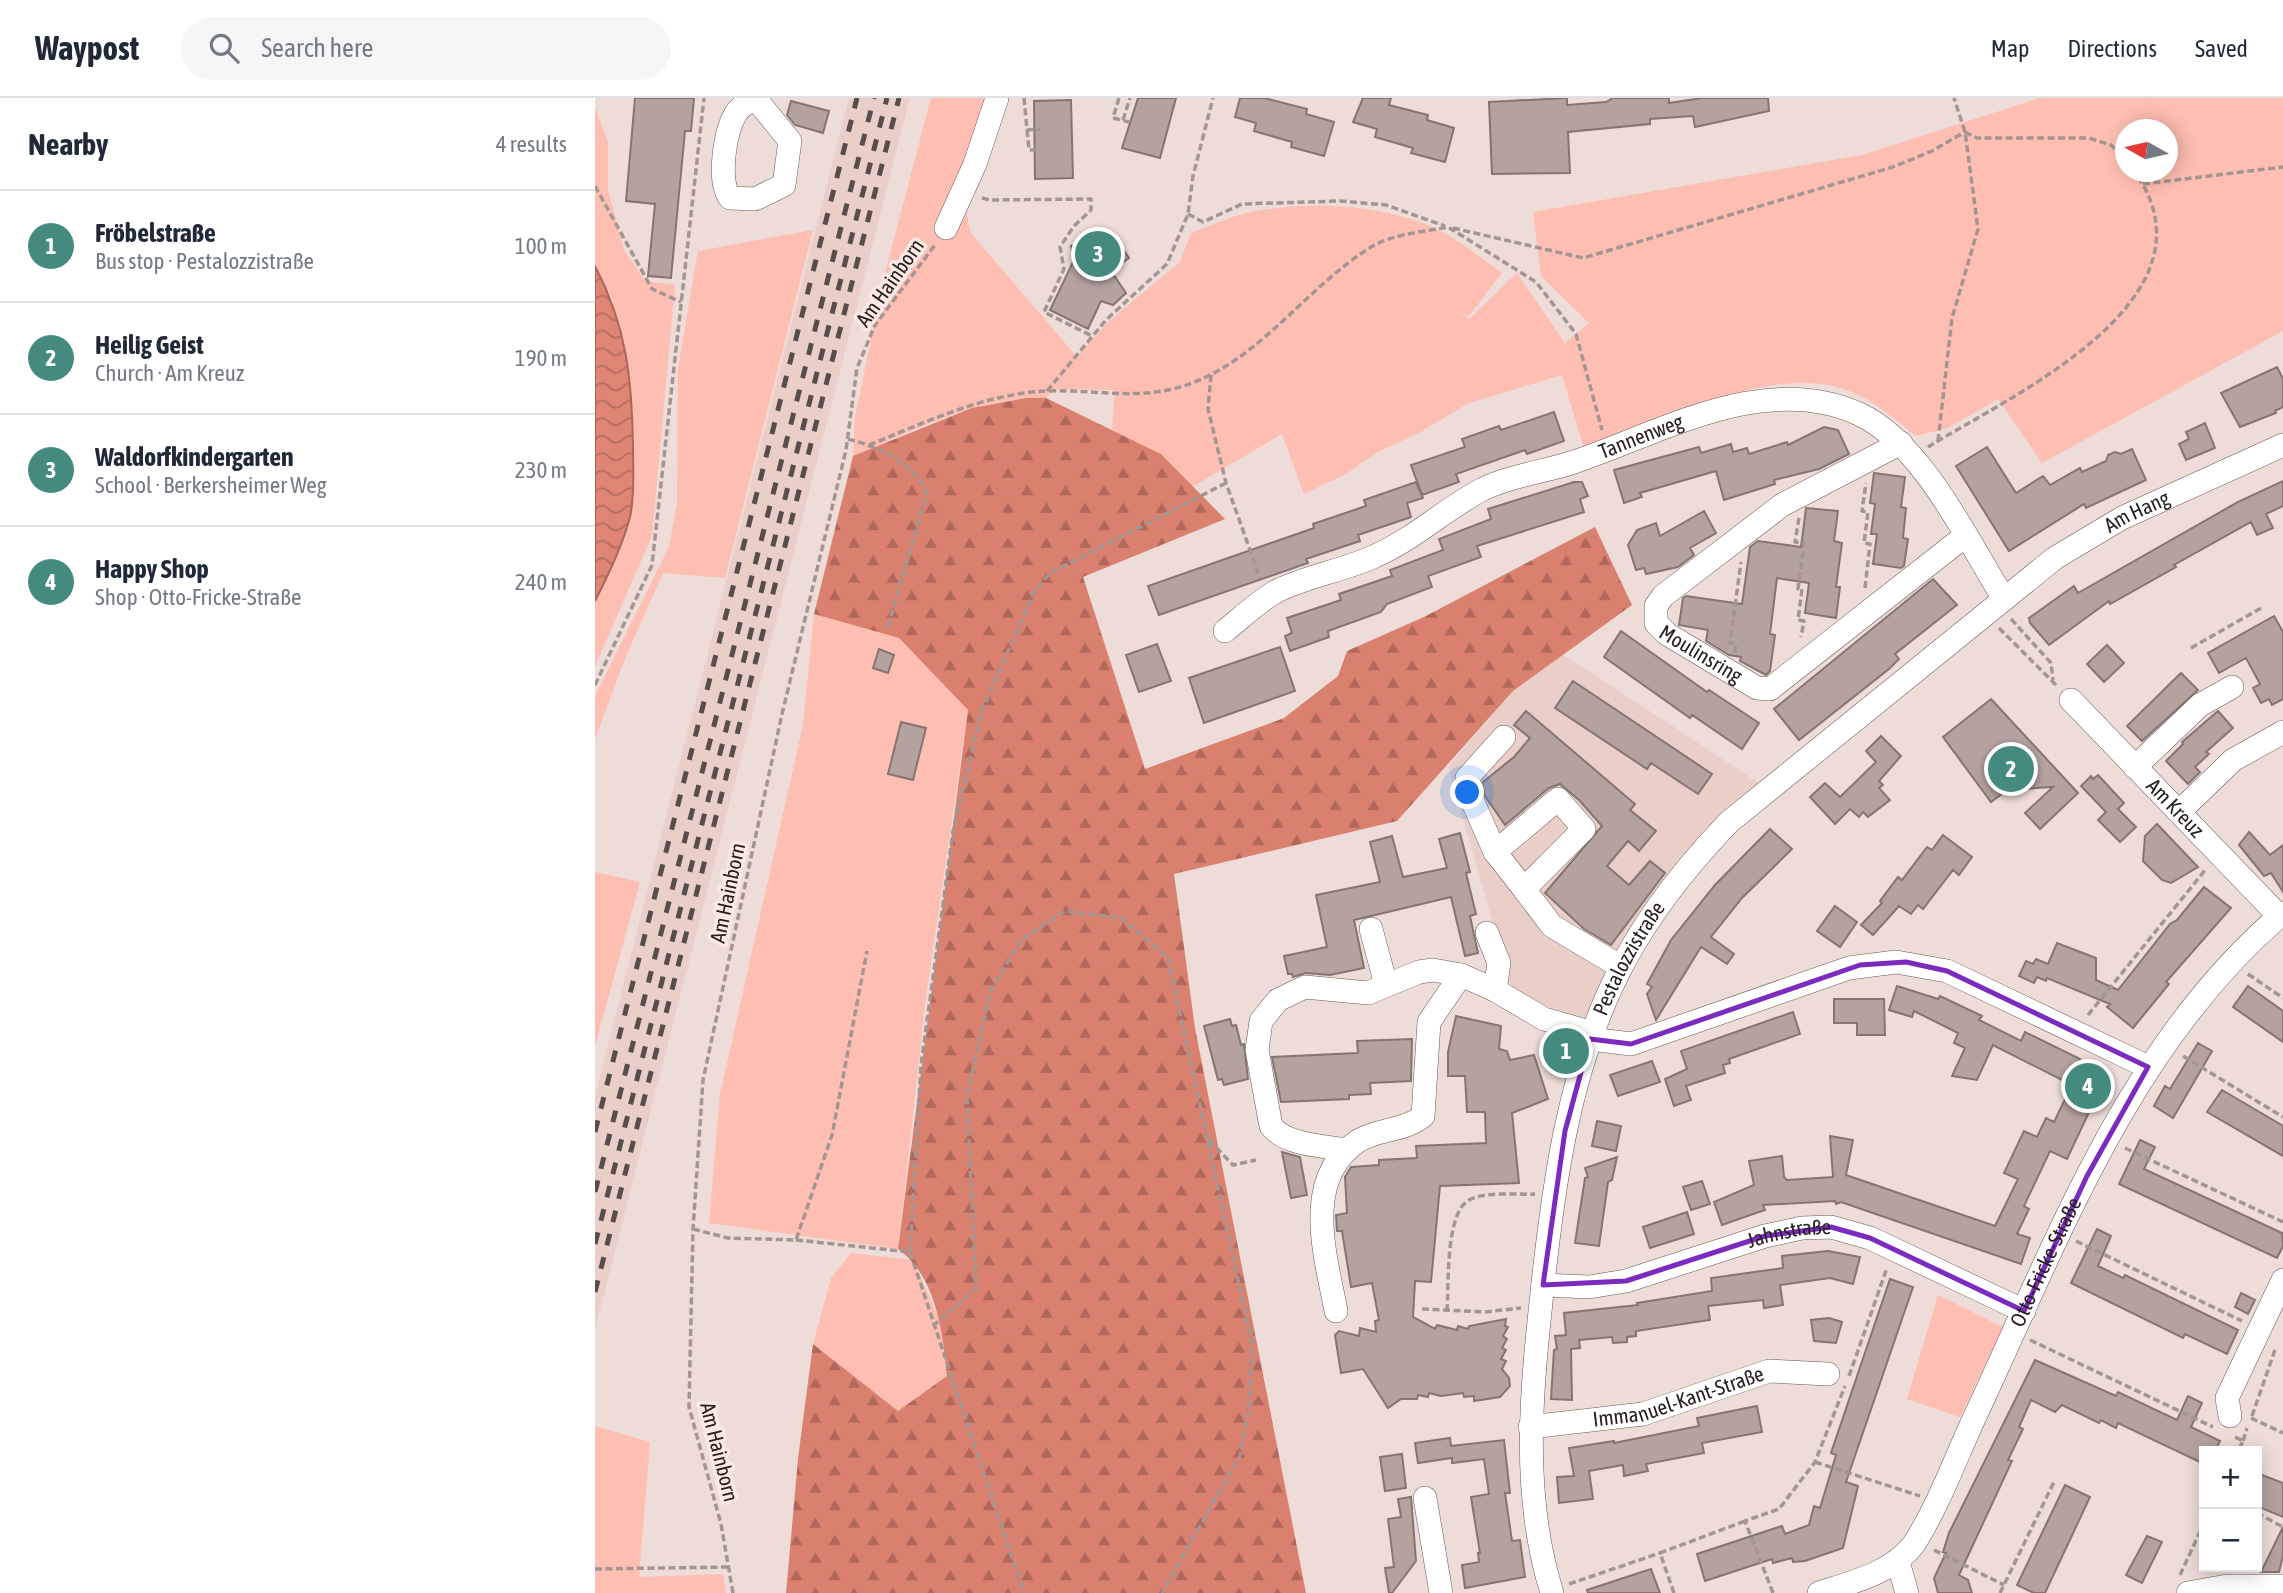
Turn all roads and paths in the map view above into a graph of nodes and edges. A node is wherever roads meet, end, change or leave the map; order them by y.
1 (704, 98) edge
2 (997, 98) edge
3 (1024, 98) edge
4 (1119, 98) edge
5 (1130, 98) edge
6 (1213, 98) edge
7 (1954, 98) edge
8 (1123, 121) junction
9 (1129, 122) dead end
10 (1040, 129) dead end
11 (1027, 130) junction
12 (1965, 132) junction
13 (2115, 149) edge
14 (1040, 150) dead end
15 (2283, 167) edge
16 (2144, 184) joint
17 (595, 186) edge
18 (963, 191) junction
19 (1188, 214) junction
20 (1448, 227) junction
21 (946, 228) joint
22 (681, 302) junction
23 (1092, 337) junction
24 (1211, 375) junction
25 (1047, 391) junction
26 (848, 439) junction
27 (1901, 443) junction
28 (869, 445) junction
29 (2283, 445) edge
30 (1607, 449) junction
31 (1869, 460) junction
32 (1226, 483) junction
33 (1802, 496) junction
34 (1745, 532) junction
35 (1965, 536) junction
36 (1263, 587) dead end
37 (1891, 592) junction
38 (2004, 605) junction
39 (2263, 607) dead end
40 (2000, 628) dead end
41 (887, 630) dead end
42 (1225, 631) dead end
43 (1823, 647) junction
44 (2190, 648) dead end
45 (1733, 673) junction
46 (2053, 682) junction
47 (595, 685) edge
48 (2232, 687) dead end
49 (2071, 700) joint
50 (2283, 732) edge
51 (1504, 737) dead end
52 (2135, 766) junction
53 (2179, 812) junction
54 (1495, 852) junction
55 (2221, 856) junction
56 (1524, 889) junction
57 (2281, 914) edge
58 (1371, 929) dead end
59 (1487, 933) dead end
60 (867, 951) dead end
61 (1621, 967) junction
62 (2243, 970) dead end
63 (1461, 975) junction
64 (1386, 985) junction
65 (1495, 990) junction
66 (2283, 999) edge
67 (2076, 1031) junction
68 (1591, 1036) junction
69 (2179, 1054) dead end
70 (2148, 1067) junction
71 (2283, 1117) edge
72 (1208, 1138) junction
73 (2126, 1148) dead end
74 (1347, 1150) junction
75 (1256, 1160) dead end
76 (1555, 1193) junction
77 (2283, 1222) edge
78 (693, 1229) junction
79 (796, 1240) junction
80 (2079, 1243) dead end
81 (1894, 1249) junction
82 (910, 1252) junction
83 (2283, 1280) edge
84 (1542, 1295) junction
85 (1422, 1309) dead end
86 (1336, 1311) dead end
87 (1447, 1311) junction
88 (2024, 1311) junction
89 (933, 1325) junction
90 (2270, 1333) junction
91 (2025, 1338) dead end
92 (1828, 1374) dead end
93 (2236, 1422) junction
94 (1530, 1427) junction
95 (2283, 1433) edge
96 (2243, 1440) junction
97 (2240, 1446) edge
98 (1815, 1462) junction
99 (2054, 1482) dead end
100 (1425, 1498) dead end
101 (1935, 1501) junction
102 (2262, 1516) edge
103 (1745, 1521) junction
104 (2283, 1527) edge
105 (2199, 1538) edge
106 (1925, 1546) dead end
107 (1660, 1553) junction
108 (1898, 1562) junction
109 (728, 1567) junction
110 (595, 1569) edge
111 (2004, 1585) junction
112 (2283, 1586) edge
113 (2182, 1587) edge
114 (1551, 1592) edge
115 (733, 1593) edge
116 (1024, 1593) edge
117 (1162, 1593) edge
118 (1441, 1593) edge
119 (1674, 1593) edge
120 (1773, 1593) edge
121 (1819, 1593) edge
122 (1907, 1593) edge
123 (2000, 1593) edge

1 - 22 path
2 - 18 street
3 - 11 path
4 - 8 path
5 - 8 path
6 - 19 path
7 - 12 path
8 - 9 path
10 - 11 path
11 - 14 path
12 - 13 path
12 - 16 path
12 - 20 path
15 - 16 path
17 - 22 path
18 - 21 street
18 - 23 path
19 - 20 path
19 - 23 path
20 - 24 path
20 - 30 path
21 - 26 path, Am Hainborn
22 - 47 path
23 - 25 path
24 - 25 path
24 - 32 path
25 - 28 path
26 - 28 path
26 - 78 path, Am Hainborn
27 - 30 street, Tannenweg
27 - 31 street, Moulinsring
27 - 35 street, Tannenweg
28 - 41 path
29 - 38 street, Am Hang
30 - 42 street, Tannenweg
31 - 33 street, Moulinsring
31 - 37 path
32 - 36 path
32 - 82 path
33 - 34 street, Moulinsring
33 - 43 path
34 - 45 path
34 - 45 street, Moulinsring
35 - 37 street, Moulinsring
35 - 38 street, Tannenweg
37 - 43 street, Moulinsring
38 - 46 path
38 - 61 street, Pestalozzistraße
39 - 44 path
40 - 46 path
43 - 45 street, Moulinsring
46 - 49 path
48 - 52 street
49 - 52 street, Am Kreuz
50 - 53 street
51 - 54 street
52 - 53 street, Am Kreuz
53 - 55 street, Am Kreuz
54 - 56 street
54 - 56 street
55 - 57 street, Am Kreuz
55 - 67 path
56 - 61 street
57 - 70 street, Otto-Fricke-Straße
58 - 64 street
59 - 65 street
60 - 79 path
61 - 68 street, Pestalozzistraße
62 - 66 path
63 - 64 street
63 - 65 street
63 - 74 street
64 - 74 street
65 - 68 street
67 - 68 street
67 - 70 street
68 - 76 street, Pestalozzistraße
69 - 71 path
70 - 88 street, Otto-Fricke-Straße
72 - 75 path
72 - 89 path
72 - 117 path
73 - 77 path
74 - 86 street
76 - 84 street, Pestalozzistraße
76 - 87 path
78 - 79 path
78 - 109 path, Am Hainborn
79 - 82 path
80 - 90 path
81 - 84 street, Jahnstraße
81 - 88 street, Jahnstraße
81 - 98 path
82 - 89 path
83 - 90 street
84 - 87 path
84 - 94 street, Pestalozzistraße
85 - 87 path
88 - 101 street, Otto-Fricke-Straße
89 - 116 path
90 - 93 path
90 - 93 street
91 - 93 path
92 - 94 street, Immanuel-Kant-Straße
93 - 95 path
93 - 96 path
93 - 96 path
94 - 114 street, Pestalozzistraße
96 - 97 path
98 - 101 path
98 - 103 path
99 - 111 path
100 - 118 street
101 - 108 street, Otto-Fricke-Straße
102 - 104 path
103 - 107 path
103 - 120 path
105 - 113 path
106 - 111 path
107 - 114 path
107 - 119 path
108 - 121 street, Otto-Fricke-Straße
108 - 122 street
109 - 110 path
109 - 115 path, Am Hainborn
111 - 123 path
112 - 113 street

